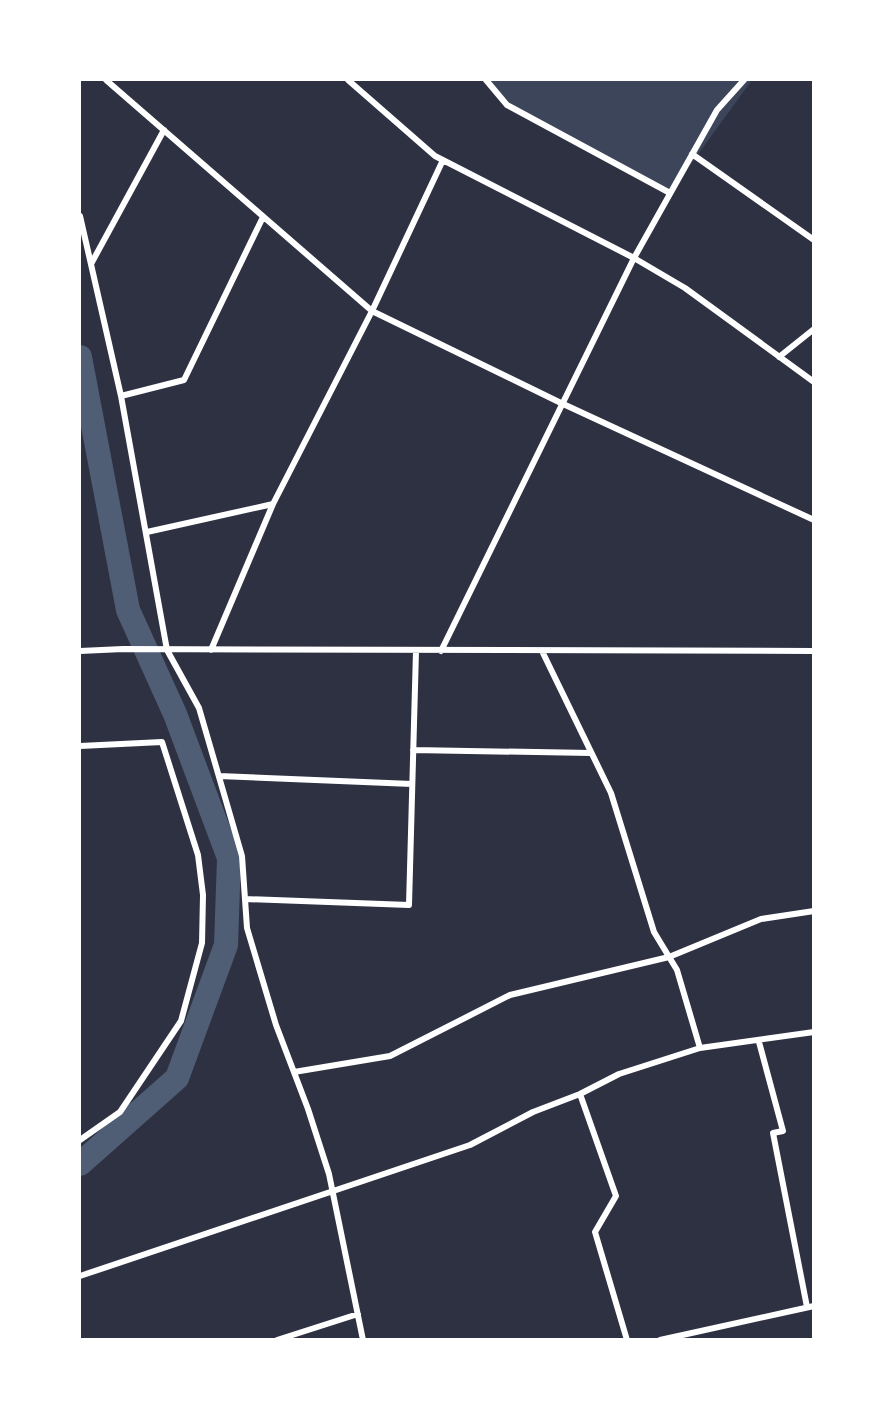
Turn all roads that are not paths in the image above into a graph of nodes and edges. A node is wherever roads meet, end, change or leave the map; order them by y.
1 (106, 80) edge
2 (348, 80) edge
3 (486, 80) edge
4 (744, 80) edge
5 (164, 130) junction
6 (692, 154) junction
7 (443, 160) junction
8 (670, 193) junction
9 (80, 216) edge
10 (263, 217) junction
11 (813, 240) edge
12 (634, 258) junction
13 (91, 264) junction
14 (372, 311) junction
15 (813, 329) edge
16 (779, 357) junction
17 (813, 382) edge
18 (121, 396) junction
19 (561, 403) junction
20 (273, 504) junction
21 (813, 520) edge
22 (147, 532) junction
23 (167, 650) junction
24 (211, 650) junction
25 (80, 651) edge
26 (416, 651) junction
27 (441, 651) junction
28 (542, 651) junction
29 (813, 651) edge
30 (80, 746) edge
31 (413, 750) junction
32 (591, 753) junction
33 (219, 776) junction
34 (412, 784) junction
35 (245, 898) junction
36 (813, 911) edge
37 (669, 957) junction
38 (813, 1032) edge
39 (759, 1042) junction
40 (700, 1048) junction
41 (294, 1072) junction
42 (580, 1094) junction
43 (80, 1140) edge
44 (332, 1192) junction
45 (80, 1276) edge
46 (810, 1306) edge
47 (358, 1314) junction
48 (277, 1340) edge
49 (363, 1340) edge
50 (627, 1340) edge
51 (660, 1340) edge

1 - 5 street
2 - 7 street
3 - 8 street
4 - 6 street
5 - 10 street
5 - 13 street
6 - 8 street
6 - 11 street
7 - 12 street
7 - 14 street
8 - 12 street
9 - 13 street
10 - 14 street
10 - 18 street
12 - 16 street
12 - 19 street
13 - 18 street
14 - 19 street
14 - 20 street
15 - 16 street
16 - 17 street
18 - 22 street
19 - 21 street
19 - 27 street
20 - 22 street
20 - 24 street
22 - 23 street
23 - 24 street
23 - 25 street
23 - 33 street
24 - 26 street
26 - 27 street
26 - 31 street
27 - 28 street
28 - 29 street
28 - 32 street
30 - 43 street
31 - 32 street
31 - 34 street
32 - 37 street
33 - 34 street
33 - 35 street
34 - 35 street
35 - 41 street
36 - 37 street
37 - 40 street
37 - 41 street
38 - 39 street
39 - 40 street
39 - 46 street
40 - 42 street
41 - 44 street
42 - 44 street
42 - 50 street
44 - 45 street
44 - 47 street
46 - 51 street
47 - 48 street
47 - 49 street

